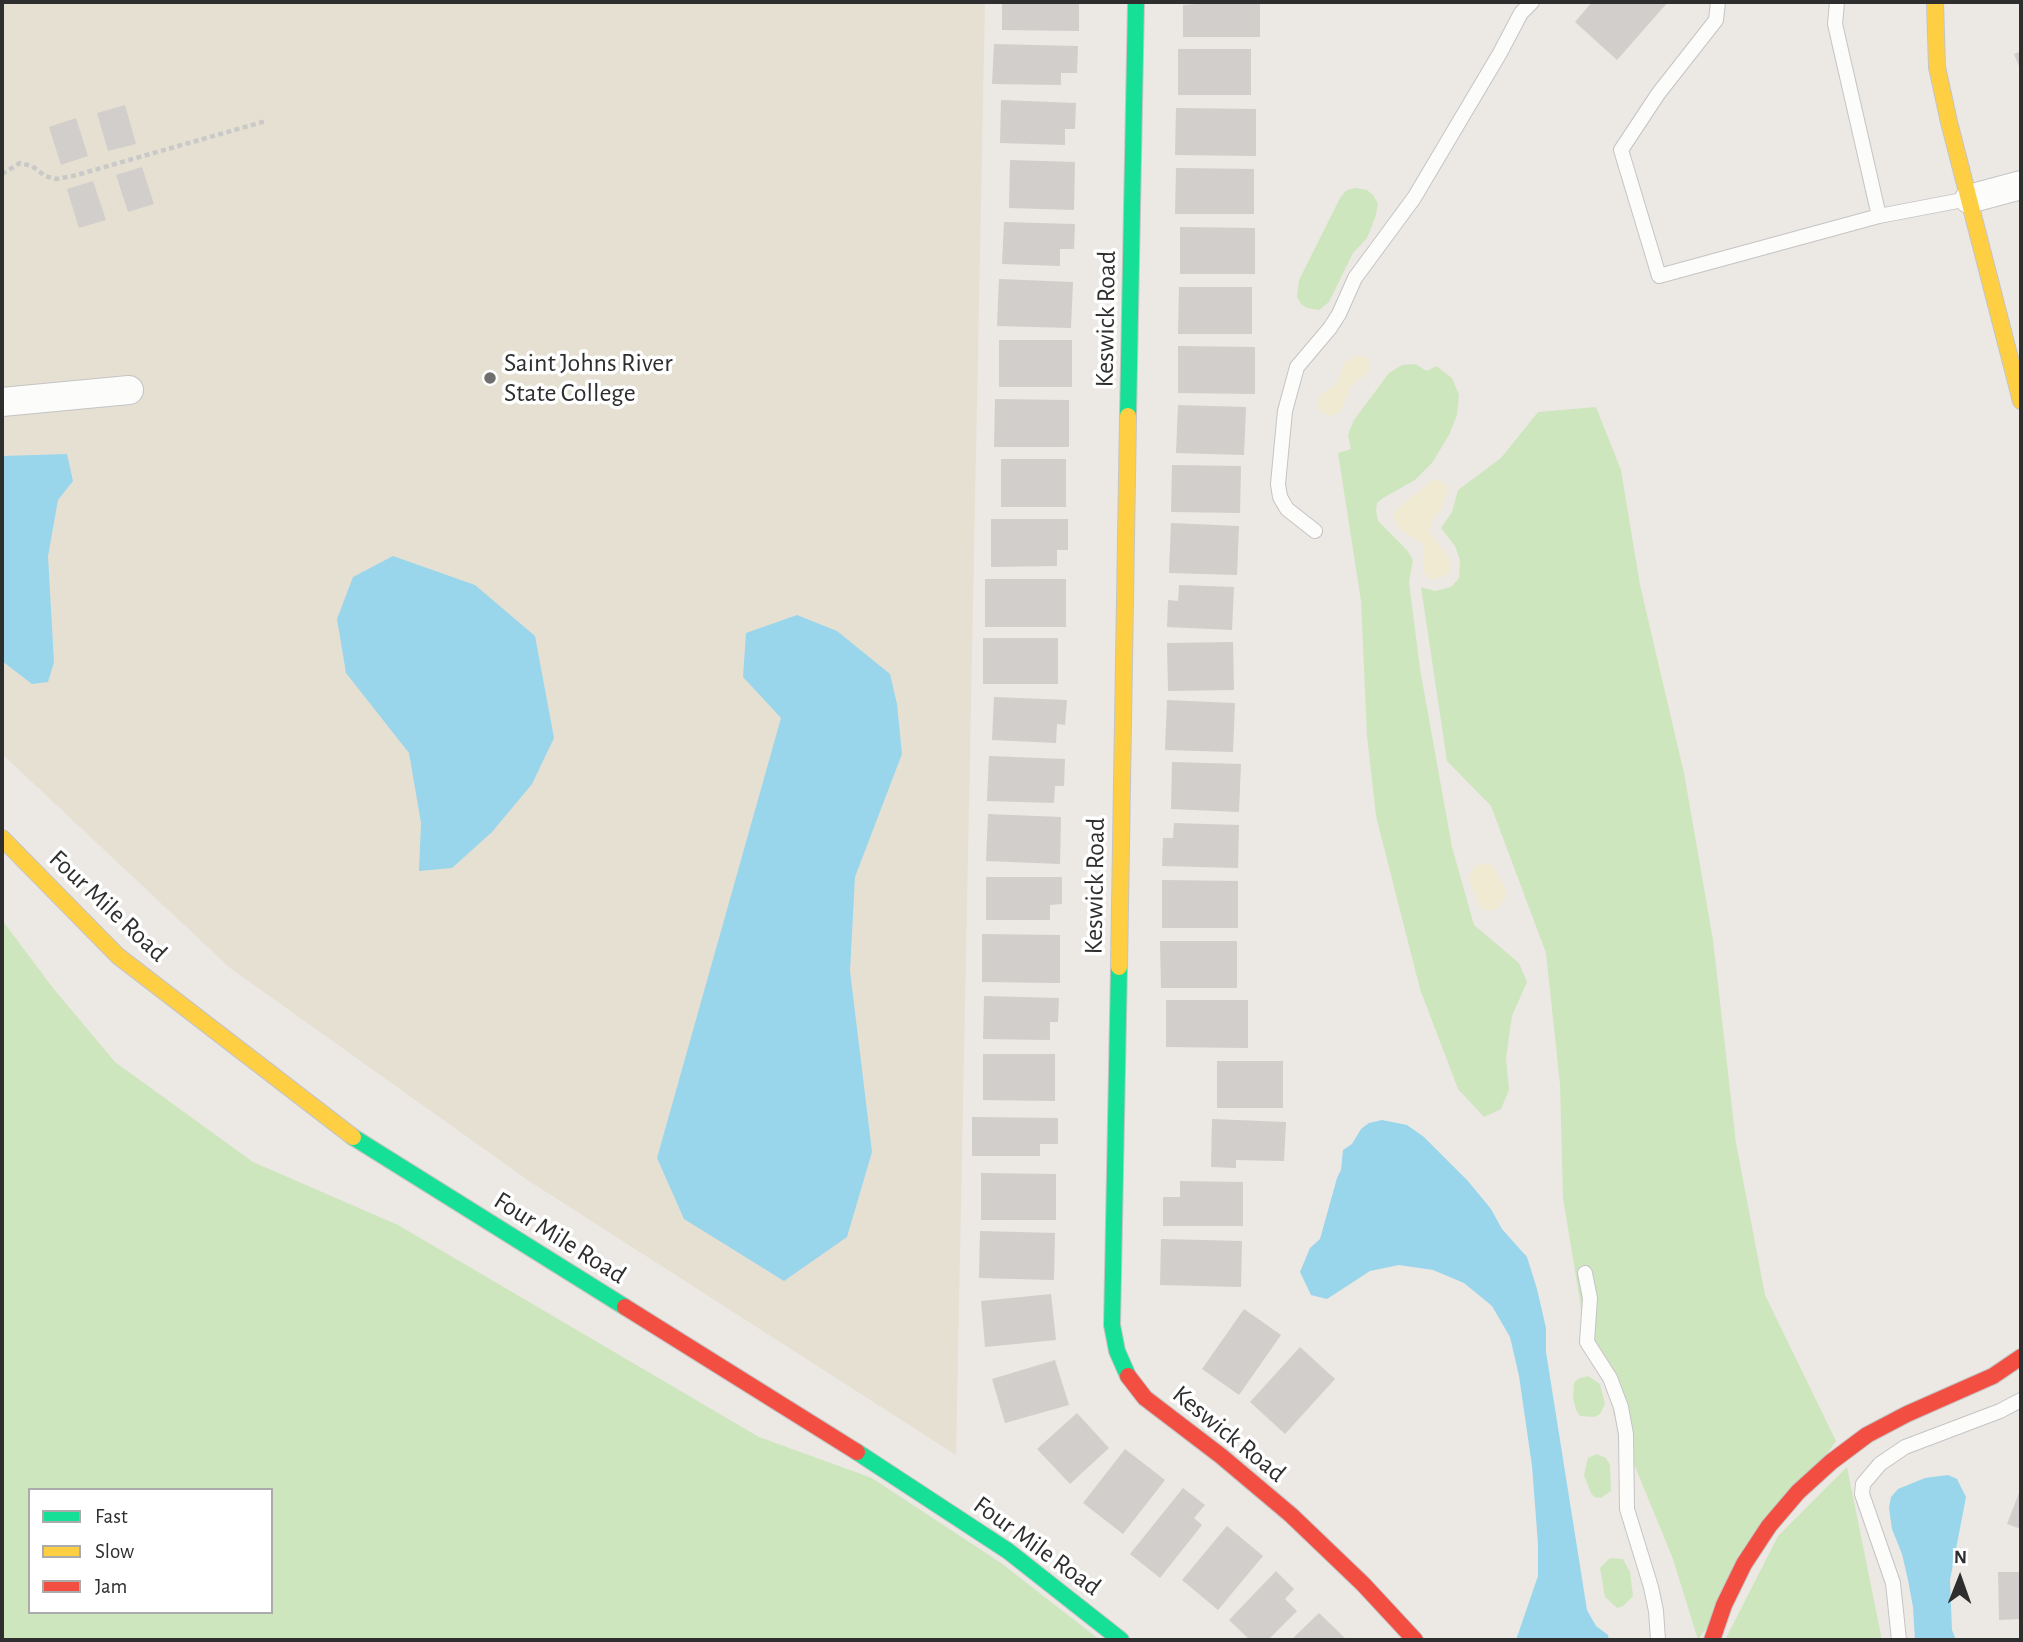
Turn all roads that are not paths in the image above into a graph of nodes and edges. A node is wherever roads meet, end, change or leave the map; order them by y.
1 (1136, 2) edge
2 (1532, 2) edge
3 (1718, 2) edge
4 (1837, 2) edge
5 (1935, 2) edge
6 (2021, 185) edge
7 (1969, 199) junction
8 (1879, 216) junction
9 (129, 390) dead end
10 (2021, 401) edge
11 (2, 402) edge
12 (1315, 531) dead end
13 (2, 838) edge
14 (1586, 1273) dead end
15 (2021, 1357) edge
16 (2021, 1400) edge
17 (1121, 1640) edge
18 (1415, 1640) edge
19 (1658, 1640) edge
20 (1712, 1640) edge
21 (1899, 1640) edge

1 - 18 street, Keswick Road
2 - 12 lane
3 - 8 lane
4 - 8 lane
5 - 7 street
6 - 7 street
7 - 8 lane
7 - 10 street
9 - 11 street
13 - 17 street, Four Mile Road
14 - 19 lane
15 - 20 street
16 - 21 lane

